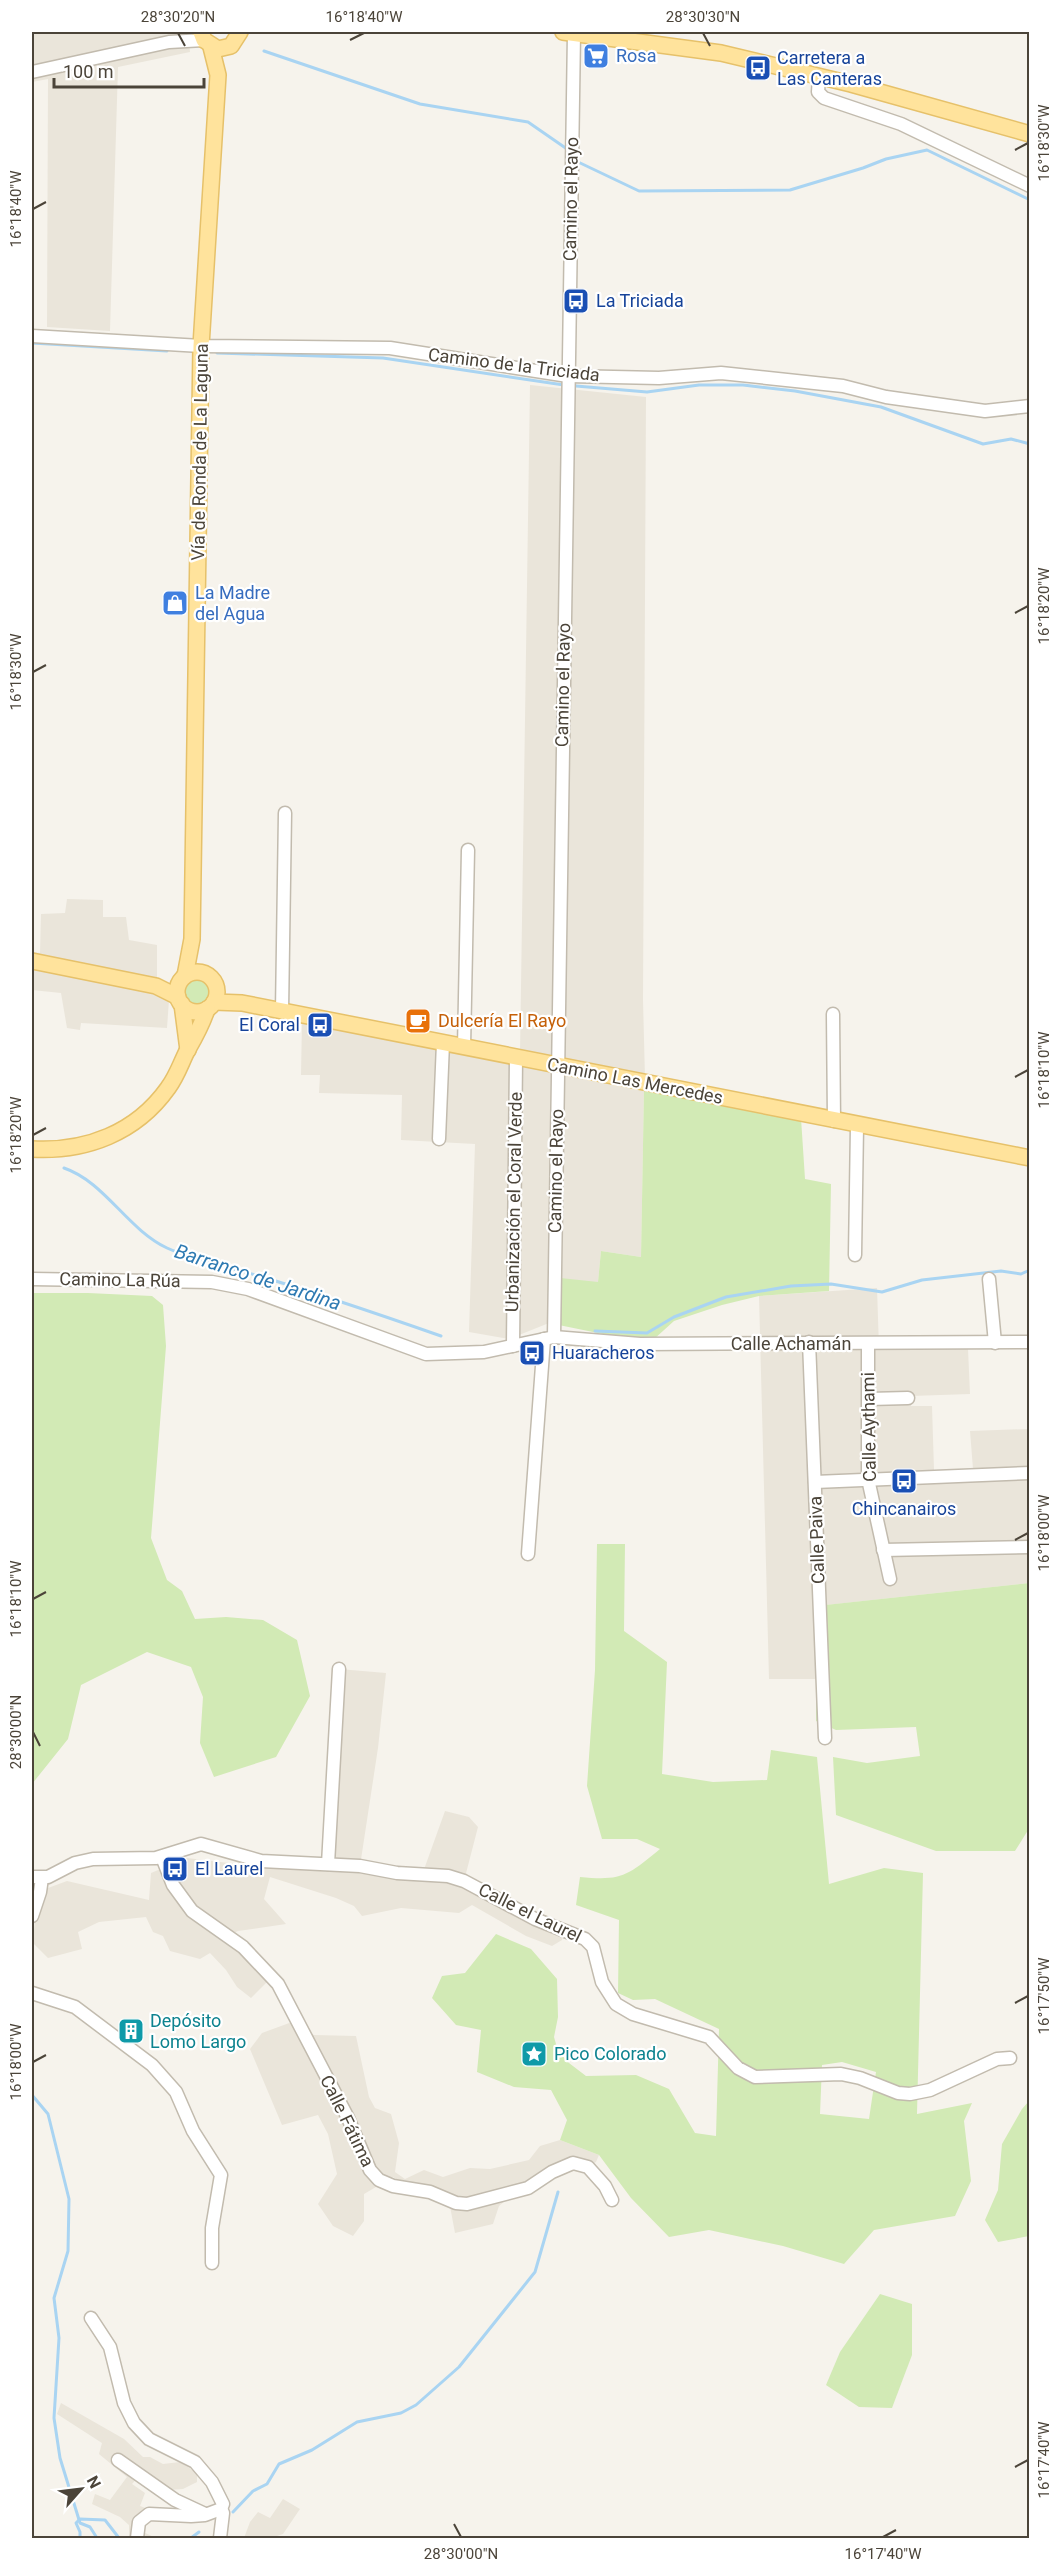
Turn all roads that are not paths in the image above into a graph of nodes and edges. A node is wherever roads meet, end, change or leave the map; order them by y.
1 (186, 32) edge
2 (252, 32) edge
3 (569, 32) edge
4 (595, 33) edge
5 (644, 37) edge
6 (205, 39) edge
7 (236, 39) edge
8 (170, 42) junction
9 (32, 72) edge
10 (218, 75) junction
11 (819, 77) junction
12 (1029, 134) edge
13 (1029, 186) edge
14 (32, 336) edge
15 (201, 346) junction
16 (568, 376) junction
17 (1029, 406) edge
18 (285, 813) dead end
19 (468, 850) dead end
20 (192, 939) junction
21 (32, 961) edge
22 (183, 978) junction
23 (213, 980) junction
24 (156, 986) junction
25 (180, 1000) junction
26 (242, 1003) junction
27 (211, 1006) junction
28 (282, 1011) junction
29 (833, 1014) dead end
30 (443, 1043) junction
31 (464, 1047) junction
32 (188, 1050) junction
33 (516, 1058) junction
34 (559, 1066) junction
35 (834, 1121) junction
36 (857, 1125) junction
37 (439, 1139) dead end
38 (32, 1149) edge
39 (1029, 1158) edge
40 (855, 1256) dead end
41 (32, 1279) edge
42 (989, 1279) dead end
43 (549, 1338) junction
44 (809, 1342) junction
45 (1029, 1342) edge
46 (995, 1343) junction
47 (868, 1344) junction
48 (513, 1346) junction
49 (908, 1398) dead end
50 (868, 1399) junction
51 (1029, 1473) edge
52 (868, 1479) junction
53 (815, 1482) junction
54 (1029, 1547) edge
55 (883, 1550) junction
56 (528, 1554) dead end
57 (890, 1579) dead end
58 (339, 1669) dead end
59 (825, 1738) dead end
60 (162, 1857) junction
61 (328, 1864) junction
62 (37, 1877) edge
63 (32, 1916) edge
64 (32, 1993) edge
65 (1010, 2058) dead end
66 (612, 2199) dead end
67 (212, 2263) dead end
68 (91, 2318) dead end
69 (118, 2460) dead end
70 (221, 2509) junction
71 (205, 2515) junction
72 (137, 2538) edge
73 (220, 2538) edge

1 - 8 street
2 - 7 main road
3 - 4 main road
3 - 16 street, Camino el Rayo
4 - 5 main road
5 - 11 main road
6 - 7 main road
6 - 8 street
6 - 10 main road, Vía de Ronda de La Laguna
7 - 10 main road, Vía de Ronda de La Laguna
8 - 9 street
10 - 15 main road, Vía de Ronda de La Laguna
11 - 12 main road
11 - 13 street
14 - 15 street, Camino de la Triciada
15 - 16 street, Camino de la Triciada
15 - 20 main road, Vía de Ronda de La Laguna
16 - 17 street, Camino de la Triciada
16 - 34 street, Camino el Rayo
18 - 28 street
19 - 31 street
20 - 22 main road, Vía de Ronda de La Laguna
20 - 23 main road, Vía de Ronda de La Laguna
21 - 24 main road
22 - 23 main road
22 - 24 main road
22 - 25 main road
23 - 26 main road, Camino Las Mercedes
23 - 27 main road
24 - 25 main road
25 - 27 main road
25 - 32 main road
26 - 27 main road, Camino Las Mercedes
26 - 28 main road, Camino Las Mercedes
27 - 32 main road
28 - 30 main road, Camino Las Mercedes
29 - 35 street
30 - 31 main road, Camino Las Mercedes
30 - 37 street
31 - 33 main road, Camino Las Mercedes
32 - 38 main road
33 - 34 main road, Camino Las Mercedes
33 - 48 street, Urbanización el Coral Verde
34 - 35 main road, Camino Las Mercedes
34 - 43 street, Camino el Rayo
35 - 36 main road, Camino Las Mercedes
36 - 39 main road, Camino Las Mercedes
36 - 40 street
41 - 48 street, Camino La Rúa
42 - 46 street
43 - 44 street, Calle Achamán
43 - 48 street, Camino La Rúa
43 - 56 street, Camino el Rayo
44 - 47 street, Calle Achamán
44 - 53 street, Calle Paiva
45 - 46 street, Calle Achamán
46 - 47 street, Calle Achamán
47 - 50 street, Calle Aythami
49 - 50 street
50 - 52 street, Calle Aythami
51 - 52 street
52 - 53 street
52 - 55 street, Calle Aythami
53 - 59 street, Calle Paiva
54 - 55 street
55 - 57 street, Calle Aythami
58 - 61 street
60 - 61 street, Calle el Laurel
60 - 62 street, Calle el Laurel
60 - 66 street, Calle Fátima
61 - 65 street, Calle el Laurel
62 - 63 street
64 - 67 street
68 - 70 street
69 - 71 street
70 - 71 street
70 - 73 street
71 - 72 street

